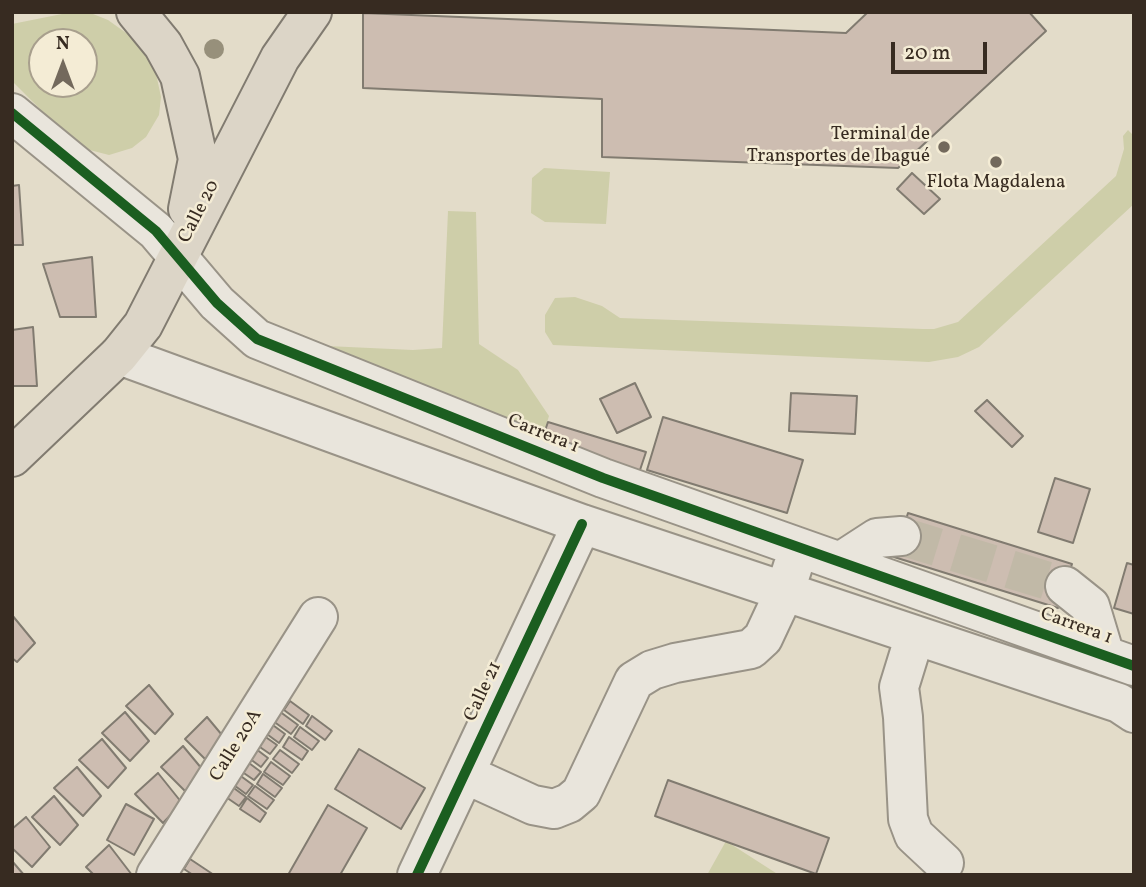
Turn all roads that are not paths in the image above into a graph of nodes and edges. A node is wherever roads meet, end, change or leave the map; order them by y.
1 (136, 12) edge
2 (312, 12) edge
3 (12, 113) edge
4 (178, 256) junction
5 (119, 355) junction
6 (12, 457) edge
7 (582, 524) junction
8 (901, 536) tunnel mouth
9 (799, 548) junction
10 (840, 562) junction
11 (1065, 586) tunnel mouth
12 (785, 592) junction
13 (318, 617) dead end
14 (915, 635) junction
15 (1119, 661) edge
16 (1134, 713) edge
17 (465, 774) junction
18 (944, 863) dead end
19 (156, 875) edge
20 (417, 875) edge

1 - 4 main road
2 - 4 main road, Calle 20
3 - 4 street, Carrera 1
4 - 5 main road, Calle 20
4 - 9 street, Carrera 1
5 - 6 main road, Calle 20
5 - 7 street
7 - 12 street
7 - 17 street, Calle 21
8 - 10 street
9 - 10 street, Carrera 1
9 - 12 street
10 - 15 street, Carrera 1
11 - 15 street
12 - 14 street
12 - 17 street
13 - 19 street, Calle 20A
14 - 16 street
14 - 18 street
17 - 20 street, Calle 21

